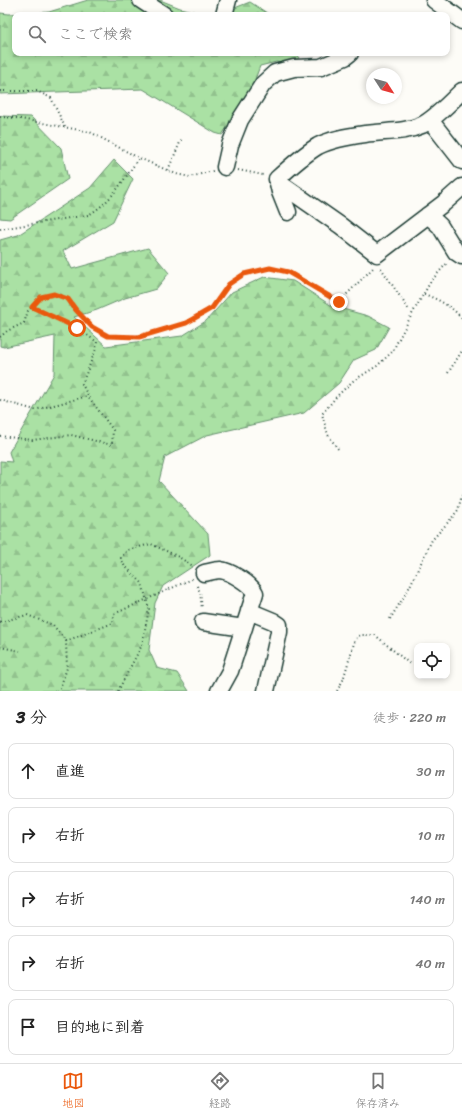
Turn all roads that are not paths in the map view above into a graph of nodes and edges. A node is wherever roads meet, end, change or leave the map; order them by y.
1 (142, 0) edge
2 (228, 0) edge
3 (434, 0) edge
4 (160, 12) edge
5 (225, 12) edge
6 (448, 12) edge
7 (346, 56) edge
8 (462, 91) edge
9 (430, 120) junction
10 (462, 161) edge
11 (225, 167) road end
12 (278, 180) junction
13 (462, 187) edge
14 (288, 212) dead end
15 (428, 215) junction
16 (459, 254) edge
17 (199, 575) road end
18 (249, 612) junction
19 (203, 622) road end
20 (244, 628) junction
21 (219, 691) edge
22 (266, 691) edge

1 - 4 street
2 - 5 street
3 - 6 street
7 - 11 street
8 - 9 street
9 - 10 street
9 - 12 street
12 - 14 street
12 - 15 street
13 - 15 street
15 - 16 street
17 - 18 street
18 - 20 street
18 - 22 street
19 - 20 street
20 - 21 street

